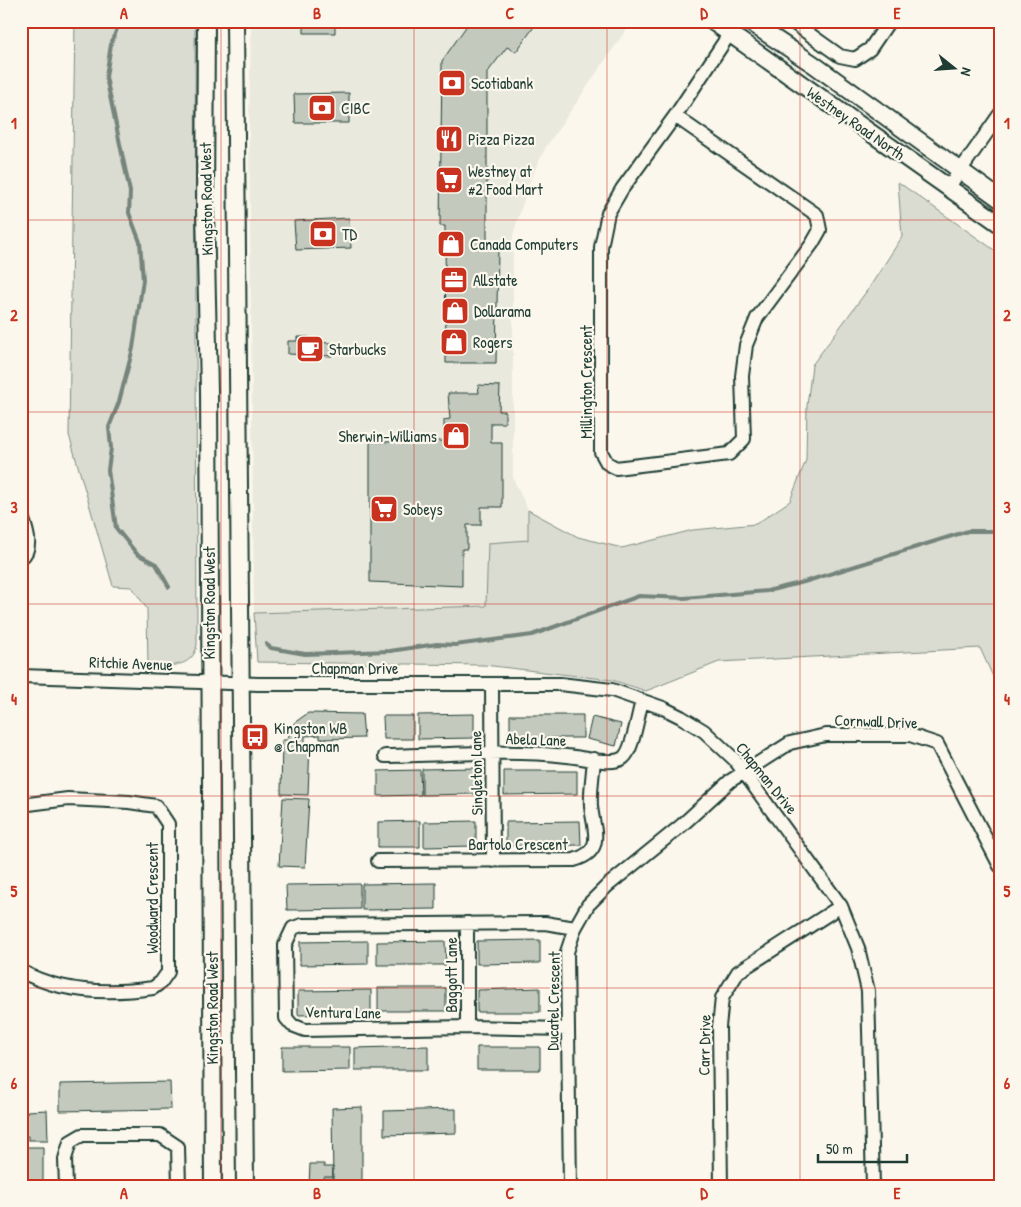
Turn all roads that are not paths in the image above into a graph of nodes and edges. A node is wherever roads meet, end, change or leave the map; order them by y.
1 (206, 21) edge
2 (236, 21) edge
3 (712, 21) edge
4 (748, 21) edge
5 (791, 21) edge
6 (889, 21) edge
7 (734, 27) edge
8 (1000, 114) edge
9 (676, 116) junction
10 (960, 170) junction
11 (948, 188) junction
12 (1000, 200) edge
13 (1000, 224) edge
14 (21, 513) edge
15 (21, 558) edge
16 (21, 676) edge
17 (209, 682) junction
18 (240, 683) junction
19 (492, 684) junction
20 (642, 701) junction
21 (492, 754) junction
22 (385, 756) dead end
23 (594, 759) junction
24 (744, 773) junction
25 (21, 805) edge
26 (493, 860) junction
27 (378, 862) dead end
28 (1000, 866) edge
29 (841, 906) junction
30 (467, 923) junction
31 (575, 928) junction
32 (21, 971) edge
33 (467, 1027) junction
34 (568, 1029) junction
35 (66, 1186) edge
36 (179, 1186) edge
37 (213, 1186) edge
38 (245, 1186) edge
39 (570, 1186) edge
40 (721, 1186) edge
41 (873, 1186) edge

1 - 17 main road, Kingston Road West
2 - 18 main road, Kingston Road West
3 - 7 main road, Westney Road North
4 - 10 main road, Westney Road North
5 - 6 street
7 - 9 street, Millington Crescent
7 - 11 main road, Westney Road North
8 - 10 street
9 - 9 street, Millington Crescent
10 - 11 street
10 - 12 main road, Westney Road North
11 - 13 main road, Westney Road North
14 - 15 street
16 - 17 street, Ritchie Avenue
17 - 18 street, Ritchie Avenue
17 - 37 main road, Kingston Road West
18 - 19 street, Chapman Drive
18 - 38 main road, Kingston Road West
19 - 20 street, Chapman Drive
19 - 21 street, Singleton Lane
20 - 23 street, Abela Lane
20 - 24 street, Chapman Drive
21 - 22 street, Abela Lane
21 - 23 street, Abela Lane
21 - 26 street, Singleton Lane
23 - 26 street, Bartolo Crescent
24 - 28 street, Cornwall Drive
24 - 29 street, Chapman Drive
24 - 31 street, Ducatel Crescent
25 - 32 street, Woodward Crescent
26 - 27 street, Bartolo Crescent
29 - 40 street, Carr Drive
29 - 41 street, Chapman Drive
30 - 31 street, Ventura Lane
30 - 33 street, Baggott Lane
30 - 33 street, Ventura Lane
31 - 34 street, Ducatel Crescent
33 - 34 street, Ventura Lane
34 - 39 street, Ducatel Crescent
35 - 36 street

